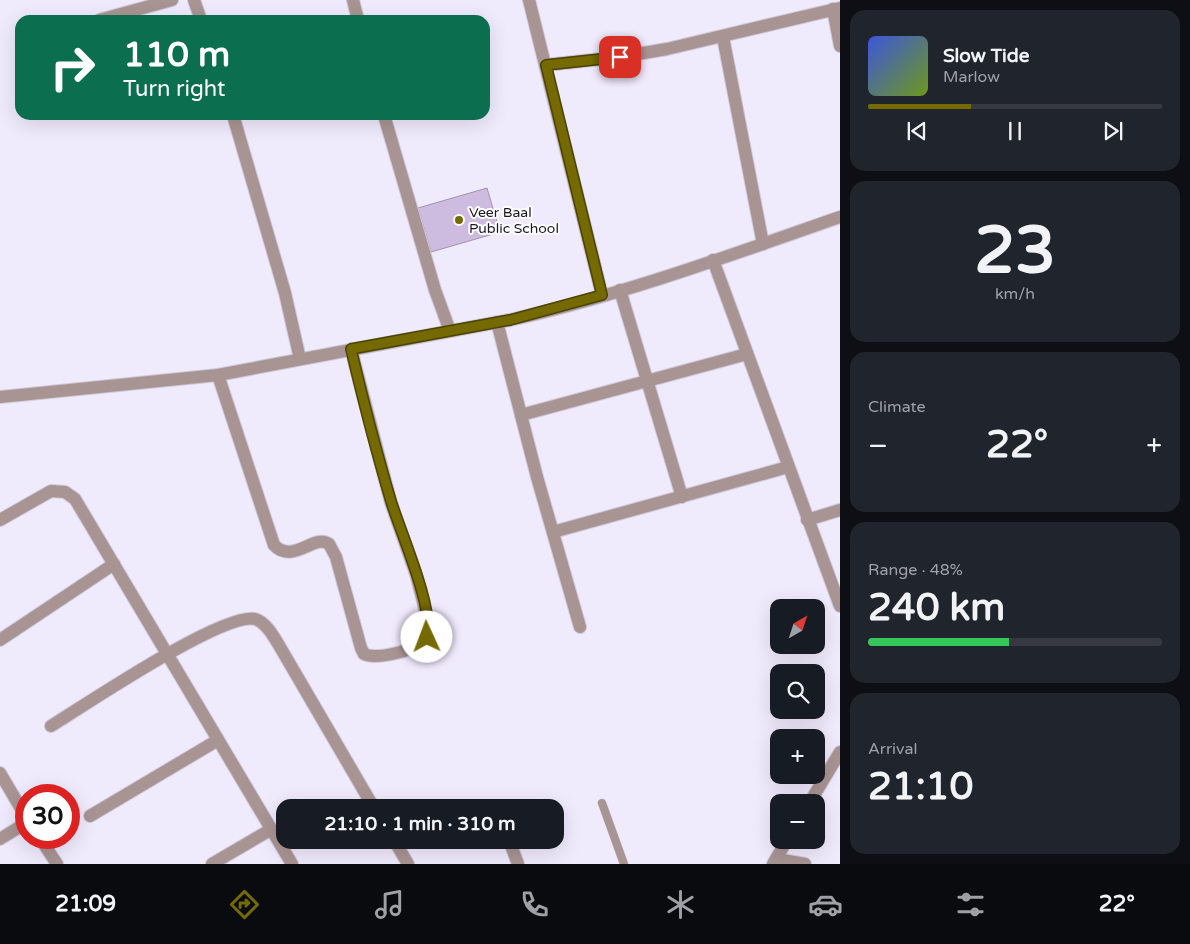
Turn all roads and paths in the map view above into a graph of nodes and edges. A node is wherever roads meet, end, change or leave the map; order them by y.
1 (172, 0) edge
2 (194, 0) edge
3 (353, 0) edge
4 (529, 0) edge
5 (837, 8) edge
6 (117, 15) edge
7 (199, 15) edge
8 (357, 15) edge
9 (723, 37) junction
10 (840, 46) edge
11 (546, 65) junction
12 (234, 120) edge
13 (385, 120) edge
14 (840, 217) edge
15 (763, 244) junction
16 (713, 260) junction
17 (620, 290) junction
18 (602, 295) junction
19 (497, 322) junction
20 (450, 331) junction
21 (351, 349) junction
22 (747, 354) junction
23 (300, 359) junction
24 (218, 375) junction
25 (648, 381) junction
26 (0, 397) edge
27 (521, 415) junction
28 (788, 468) junction
29 (682, 497) junction
30 (840, 510) edge
31 (0, 520) edge
32 (807, 520) junction
33 (552, 532) junction
34 (114, 564) junction
35 (840, 606) edge
36 (580, 627) dead end
37 (0, 640) edge
38 (166, 654) junction
39 (51, 726) dead end
40 (218, 740) junction
41 (840, 752) edge
42 (0, 773) edge
43 (815, 794) edge
44 (15, 798) edge
45 (369, 799) edge
46 (602, 803) dead end
47 (90, 816) dead end
48 (15, 830) edge
49 (270, 830) junction
50 (0, 839) edge
51 (47, 849) edge
52 (399, 849) edge
53 (512, 849) edge
54 (782, 849) edge
55 (775, 861) edge
56 (57, 864) edge
57 (212, 864) edge
58 (292, 864) edge
59 (408, 864) edge
60 (518, 864) edge
61 (624, 864) edge
62 (805, 864) edge

1 - 6 street
2 - 7 street
3 - 8 street
4 - 11 street
5 - 9 street
5 - 10 street
9 - 11 street
9 - 15 street
11 - 18 street
12 - 23 street
13 - 20 street
14 - 15 street
15 - 16 street
16 - 17 street
16 - 22 street
17 - 18 street
17 - 25 street
18 - 19 street
19 - 20 street
19 - 27 street
20 - 21 street
21 - 23 street
21 - 24 street
22 - 25 street
22 - 28 street
23 - 24 street
24 - 26 street
25 - 27 street
25 - 29 street
27 - 33 street
28 - 29 street
28 - 32 street
29 - 33 street
30 - 32 street
31 - 34 street
32 - 35 street
33 - 36 street
34 - 37 street
34 - 38 street
38 - 39 street
38 - 40 street
38 - 45 street
40 - 47 street
40 - 49 street
41 - 43 street
42 - 44 street
46 - 61 lane
48 - 50 street
49 - 57 street
49 - 58 street
51 - 56 street
52 - 59 street
53 - 60 street
54 - 55 street
55 - 62 street

